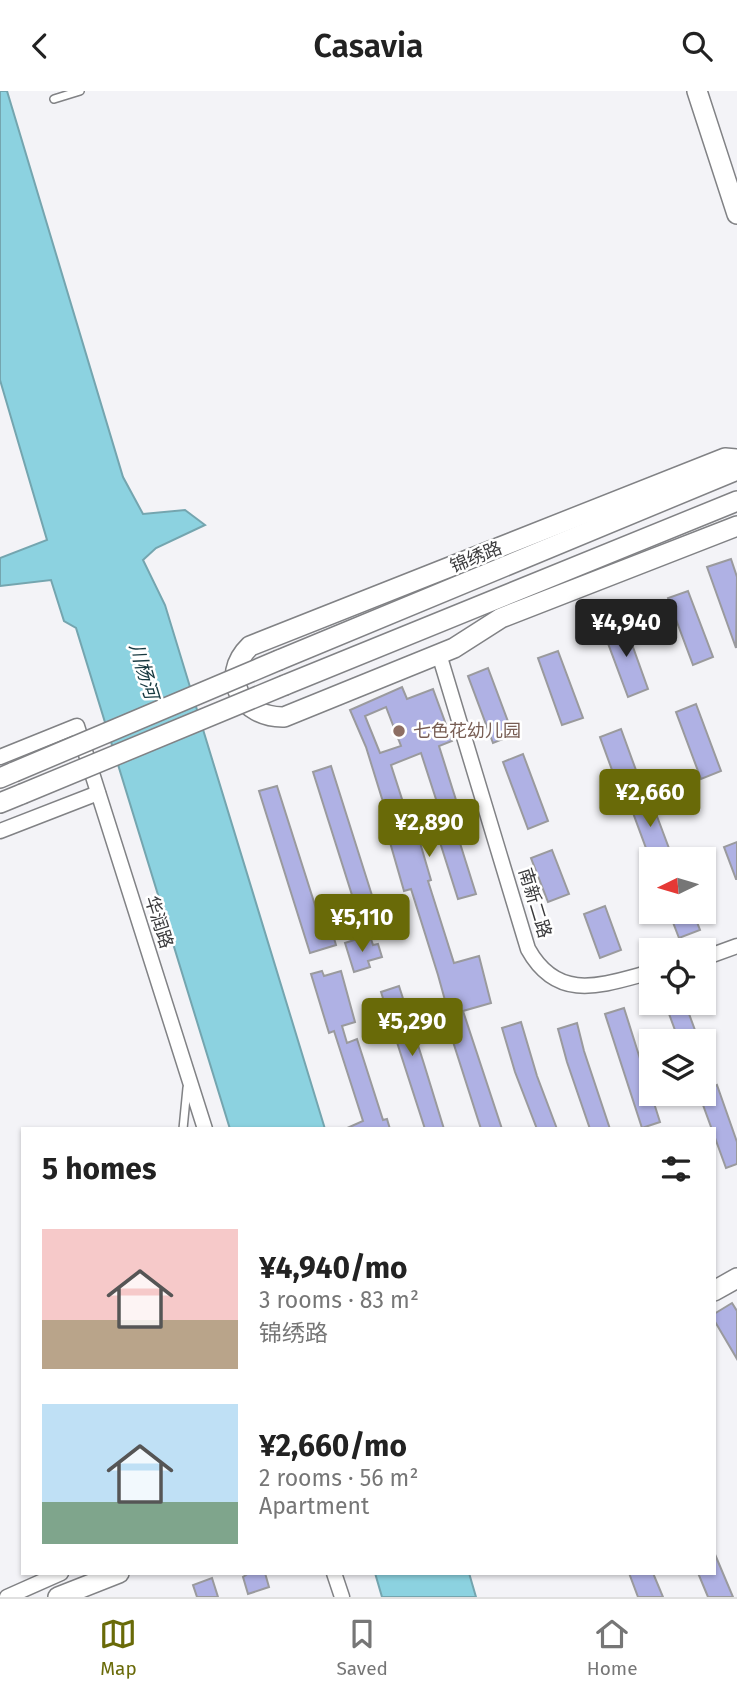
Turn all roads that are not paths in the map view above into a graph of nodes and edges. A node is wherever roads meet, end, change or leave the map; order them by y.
1 (80, 91) edge
2 (698, 91) edge
3 (54, 99) dead end
4 (737, 214) edge
5 (737, 459) edge
6 (737, 470) edge
7 (737, 501) edge
8 (737, 526) edge
9 (439, 654) junction
10 (0, 757) edge
11 (7, 775) edge
12 (98, 793) junction
13 (0, 803) edge
14 (0, 831) edge
15 (737, 946) edge
16 (716, 954) edge
17 (639, 975) edge
18 (186, 1070) junction
19 (183, 1127) edge
20 (204, 1127) edge
21 (737, 1277) edge
22 (716, 1290) edge
23 (57, 1575) edge
24 (114, 1575) edge
25 (335, 1575) edge
26 (8, 1597) edge
27 (58, 1597) edge
28 (342, 1597) edge

1 - 3 lane
2 - 4 main road
5 - 9 main road, 锦绣路
6 - 11 main road, 锦绣路, bridge
7 - 13 main road, bridge
8 - 9 main road, 锦绣路
9 - 17 street, 南新二路
10 - 12 street, 华润路
12 - 14 street
12 - 18 street, 华润路
15 - 16 street
18 - 19 lane
18 - 20 street, 华润路
21 - 22 main road
23 - 26 street
24 - 27 main road
25 - 28 street

